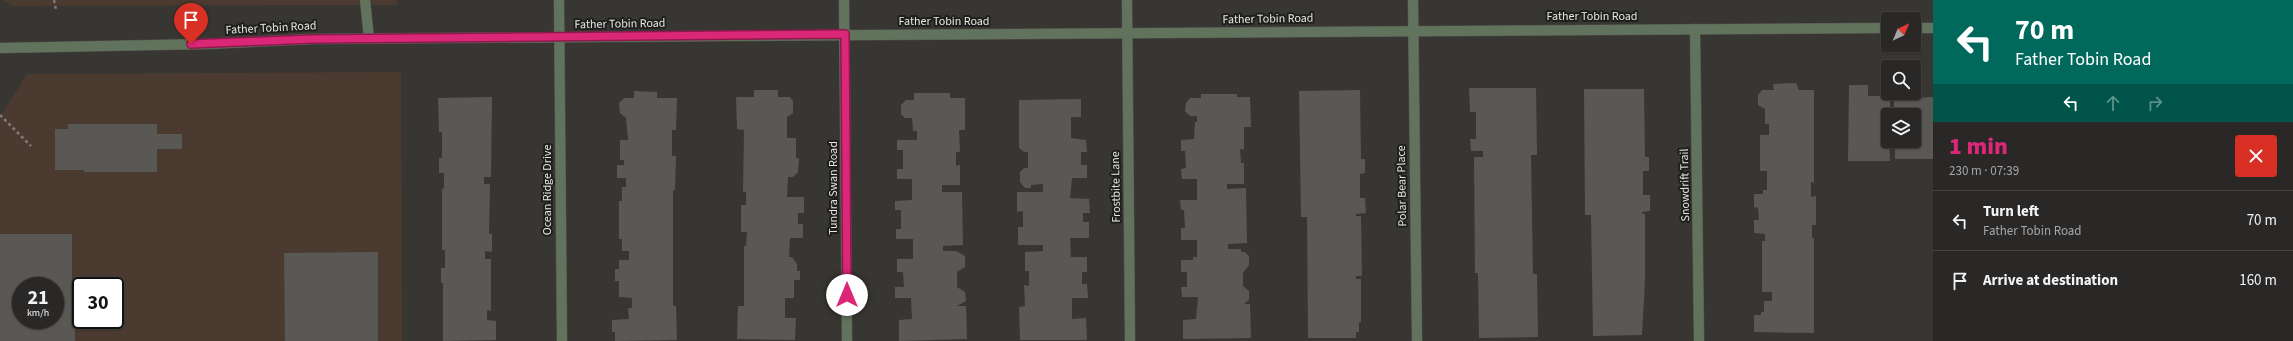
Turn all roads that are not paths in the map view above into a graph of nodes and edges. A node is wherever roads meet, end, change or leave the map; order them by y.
1 (365, 0) edge
2 (559, 0) edge
3 (844, 0) edge
4 (1127, 0) edge
5 (1413, 0) edge
6 (1881, 28) edge
7 (1921, 28) edge
8 (1933, 28) edge
9 (1695, 29) junction
10 (1413, 30) junction
11 (845, 34) junction
12 (1127, 34) junction
13 (369, 38) junction
14 (559, 38) junction
15 (0, 48) edge
16 (562, 341) edge
17 (847, 341) edge
18 (1130, 341) edge
19 (1417, 341) edge
20 (1700, 341) edge

1 - 13 street
2 - 14 street, Ocean Ridge Drive
3 - 11 street, Tundra Swan Road
4 - 12 street, Frostbite Lane
5 - 10 street, Polar Bear Place
6 - 9 street, Father Tobin Road
7 - 8 street
9 - 10 street, Father Tobin Road
9 - 20 street, Snowdrift Trail
10 - 12 street, Father Tobin Road
10 - 19 street, Polar Bear Place
11 - 12 street, Father Tobin Road
11 - 14 street, Father Tobin Road
11 - 17 street, Tundra Swan Road
12 - 18 street, Frostbite Lane
13 - 14 street, Father Tobin Road
13 - 15 street, Father Tobin Road
14 - 16 street, Ocean Ridge Drive

